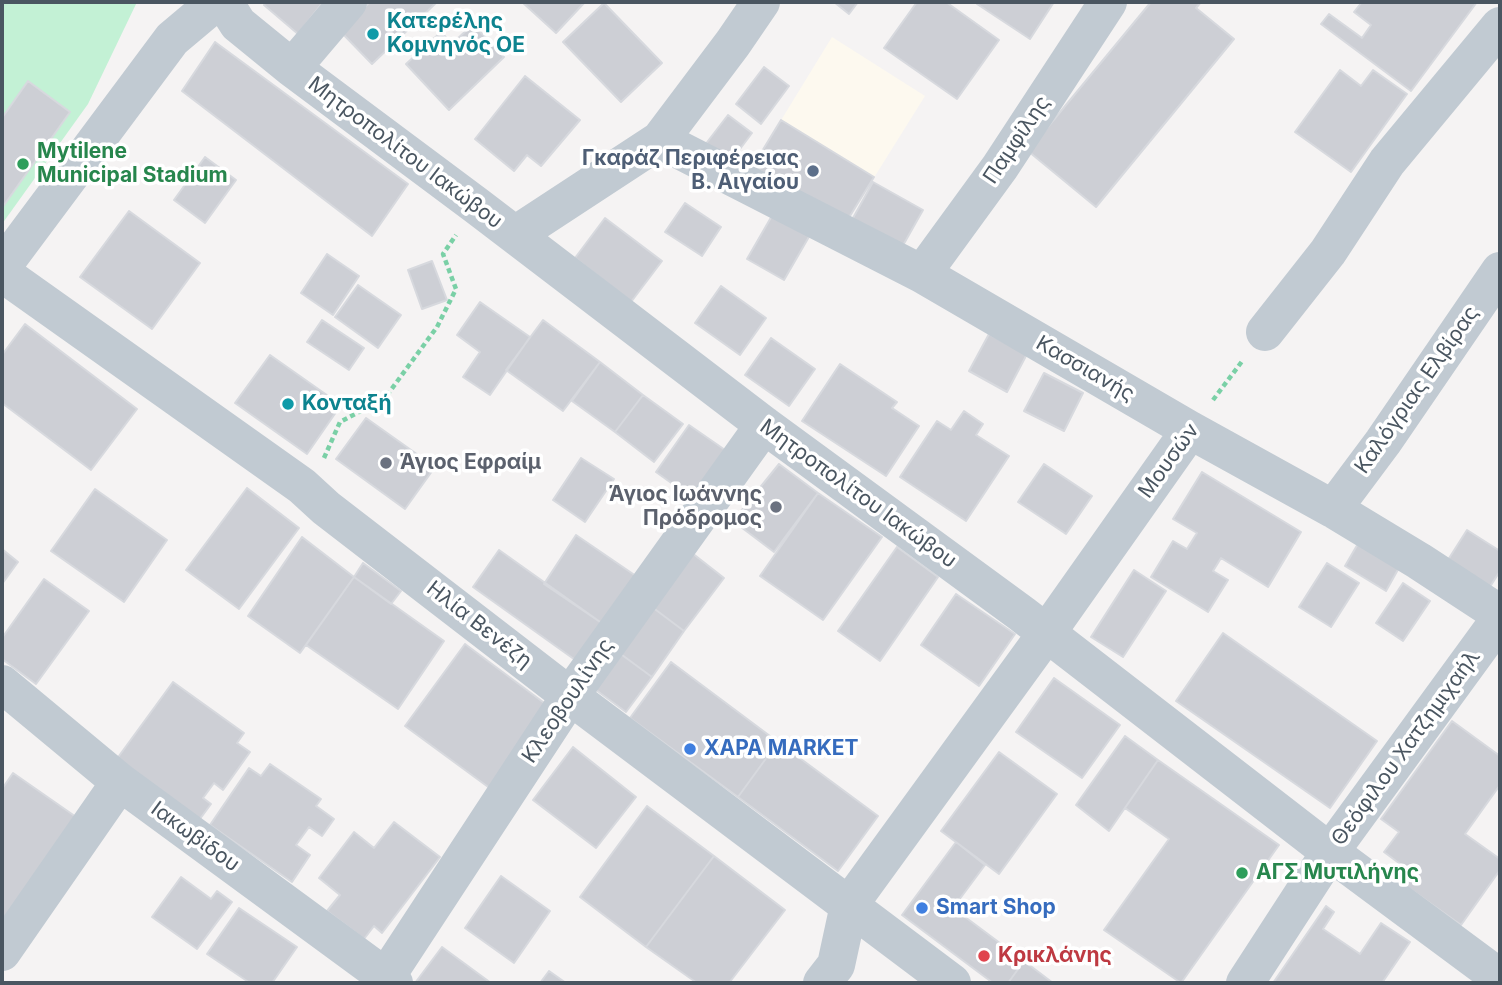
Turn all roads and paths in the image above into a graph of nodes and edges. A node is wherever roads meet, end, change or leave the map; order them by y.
1 (216, 2) edge
2 (224, 2) edge
3 (348, 2) edge
4 (761, 2) edge
5 (1108, 2) edge
6 (1500, 26) edge
7 (292, 68) junction
8 (660, 140) junction
9 (477, 206) junction
10 (514, 235) junction
11 (2, 267) edge
12 (1500, 271) edge
13 (2, 273) edge
14 (922, 274) junction
15 (1265, 332) joint
16 (764, 425) junction
17 (1190, 430) junction
18 (326, 508) junction
19 (1333, 509) junction
20 (1500, 616) edge
21 (1046, 634) junction
22 (2, 684) edge
23 (570, 696) junction
24 (120, 782) junction
25 (1330, 852) junction
26 (849, 905) junction
27 (2, 952) edge
28 (839, 977) edge
29 (1500, 978) edge
30 (387, 981) edge
31 (952, 983) edge
32 (1245, 983) edge

1 - 11 street
2 - 7 street, Μητροπολίτου Ιακώβου
3 - 7 street
4 - 8 street
5 - 14 street, Παμφίλης
6 - 15 street
7 - 9 street, Μητροπολίτου Ιακώβου
8 - 10 street
8 - 14 street, Κασσιανής
9 - 10 street, Μητροπολίτου Ιακώβου
9 - 18 path
10 - 16 street, Μητροπολίτου Ιακώβου
12 - 19 street, Καλόγριας Ελβίρας
13 - 18 street, Ηλία Βενέζη
14 - 17 street, Κασσιανής
15 - 17 path, Μουσών
16 - 21 street, Μητροπολίτου Ιακώβου
16 - 23 street, Κλεοβουλίνης
17 - 19 street, Κασσιανής
17 - 21 street, Μουσών
18 - 23 street, Ηλία Βενέζη
19 - 20 street, Κασσιανής
20 - 25 street, Θεόφιλου Χατζημιχαήλ
21 - 25 street, Μητροπολίτου Ιακώβου
21 - 26 street, Μουσών
22 - 24 street, Ιακωβίδου
23 - 26 street, Ηλία Βενέζη
23 - 30 street, Κλεοβουλίνης
24 - 27 street
24 - 30 street, Ιακωβίδου
25 - 29 street, Μητροπολίτου Ιακώβου
25 - 32 street, Θεόφιλου Χατζημιχαήλ
26 - 28 street
26 - 31 street, Ηλία Βενέζη

